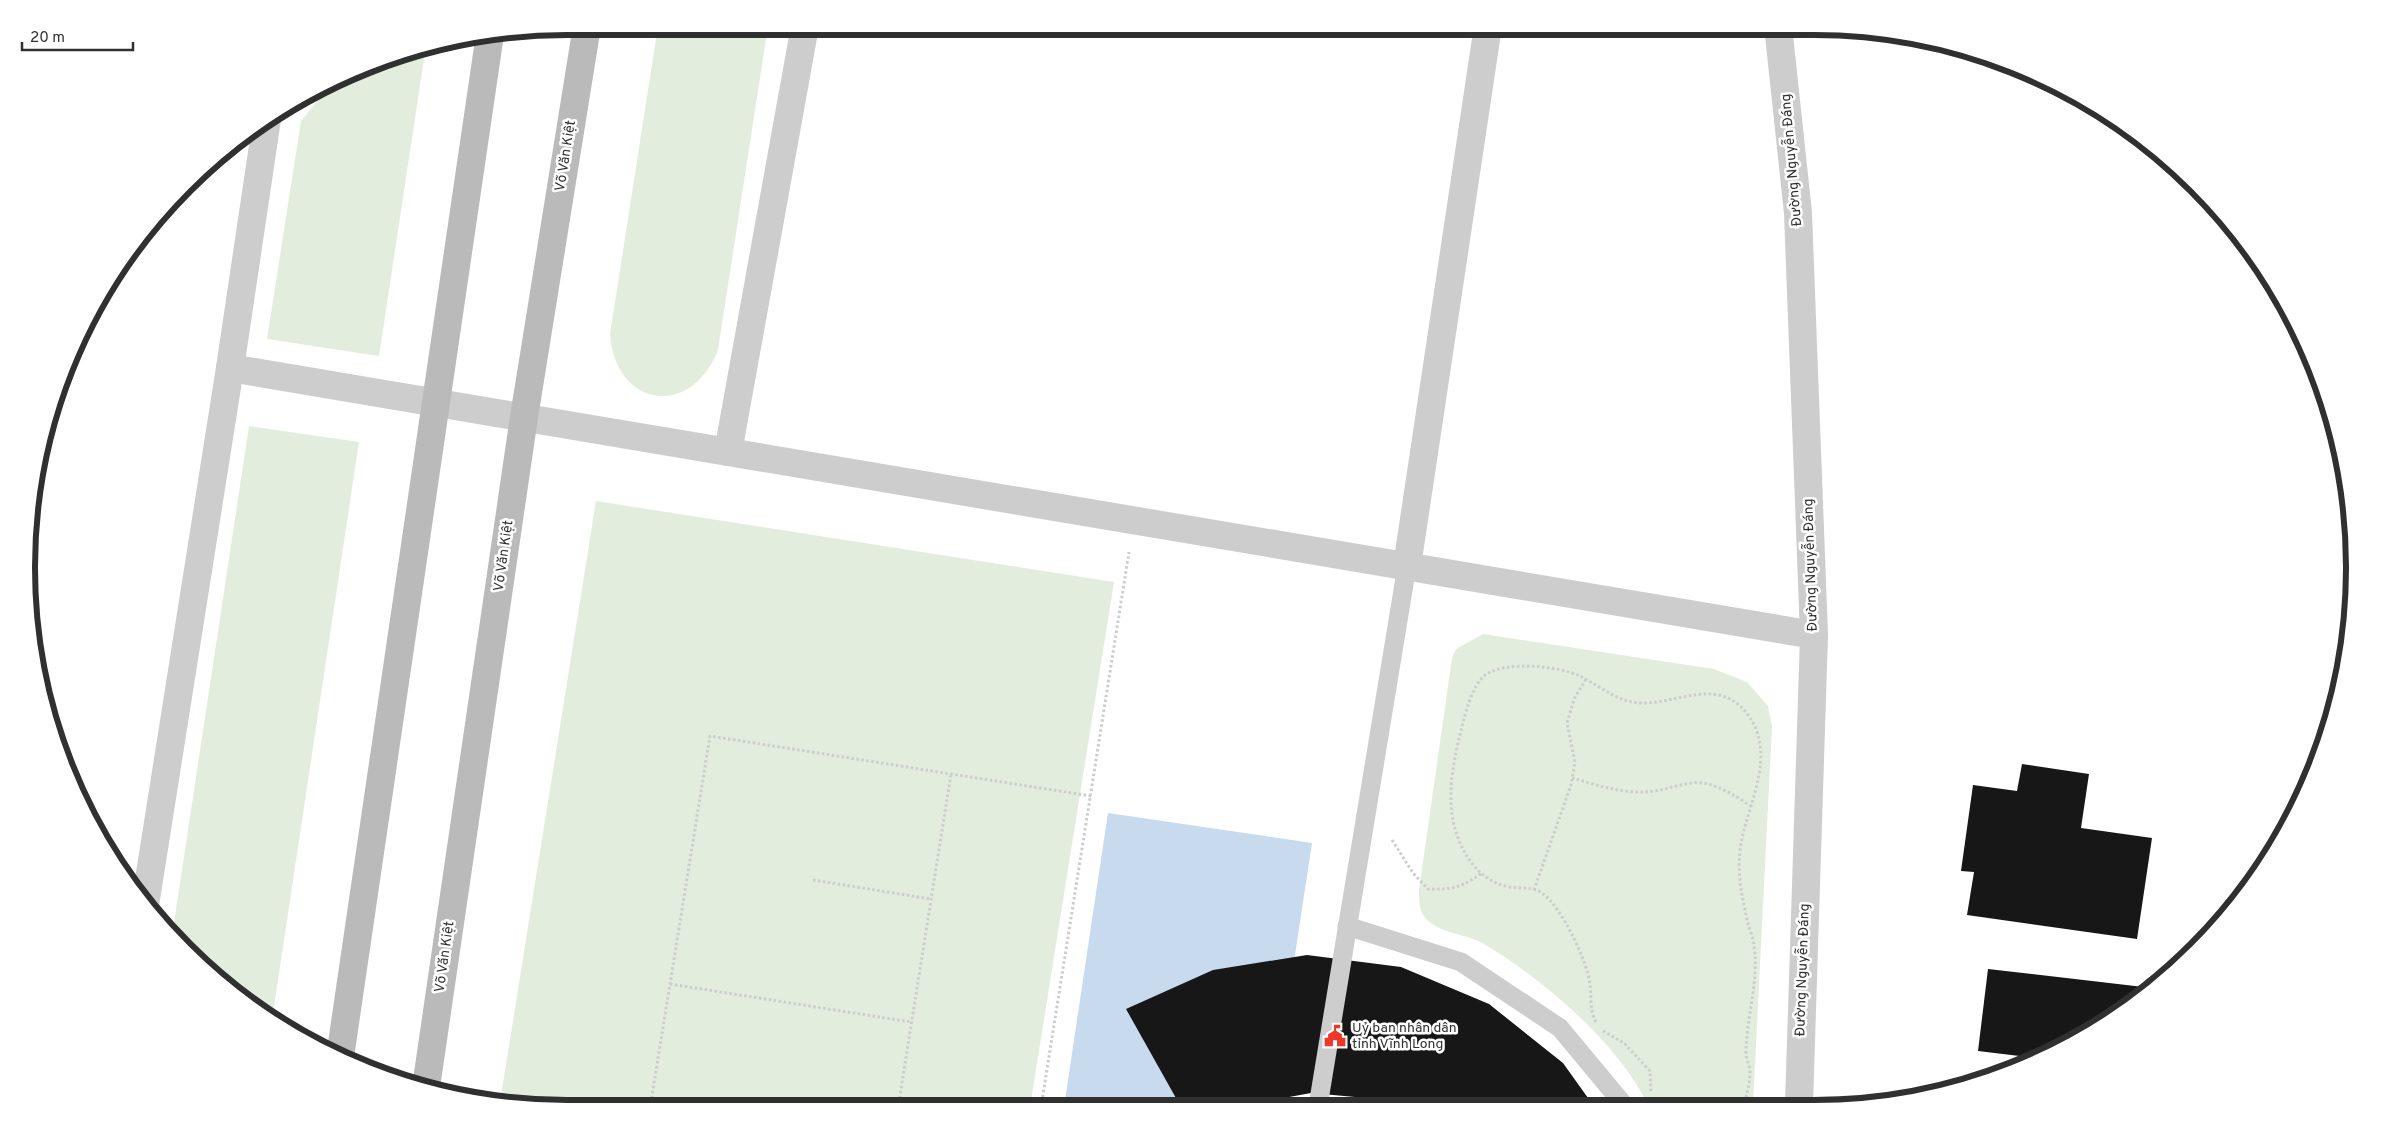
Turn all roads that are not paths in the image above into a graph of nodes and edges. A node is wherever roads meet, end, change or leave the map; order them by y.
1 (586, 35) edge
2 (803, 35) edge
3 (1487, 35) edge
4 (1779, 35) edge
5 (489, 41) edge
6 (265, 130) edge
7 (230, 368) junction
8 (435, 403) junction
9 (524, 417) junction
10 (728, 452) junction
11 (1407, 566) junction
12 (1814, 635) junction
13 (147, 894) edge
14 (1347, 926) junction
15 (341, 1049) edge
16 (427, 1081) edge
17 (1319, 1100) edge
18 (1620, 1100) edge
19 (1799, 1100) edge

1 - 9 main road, Võ Văn Kiệt
2 - 10 street
3 - 11 street
4 - 12 street, Đường Nguyễn Đáng
5 - 8 main road
6 - 7 street
7 - 8 street
7 - 13 street
8 - 9 street
8 - 15 main road
9 - 10 street
9 - 16 main road, Võ Văn Kiệt
10 - 11 street
11 - 12 street
11 - 14 lane
12 - 19 street, Đường Nguyễn Đáng
14 - 17 lane
14 - 18 lane

